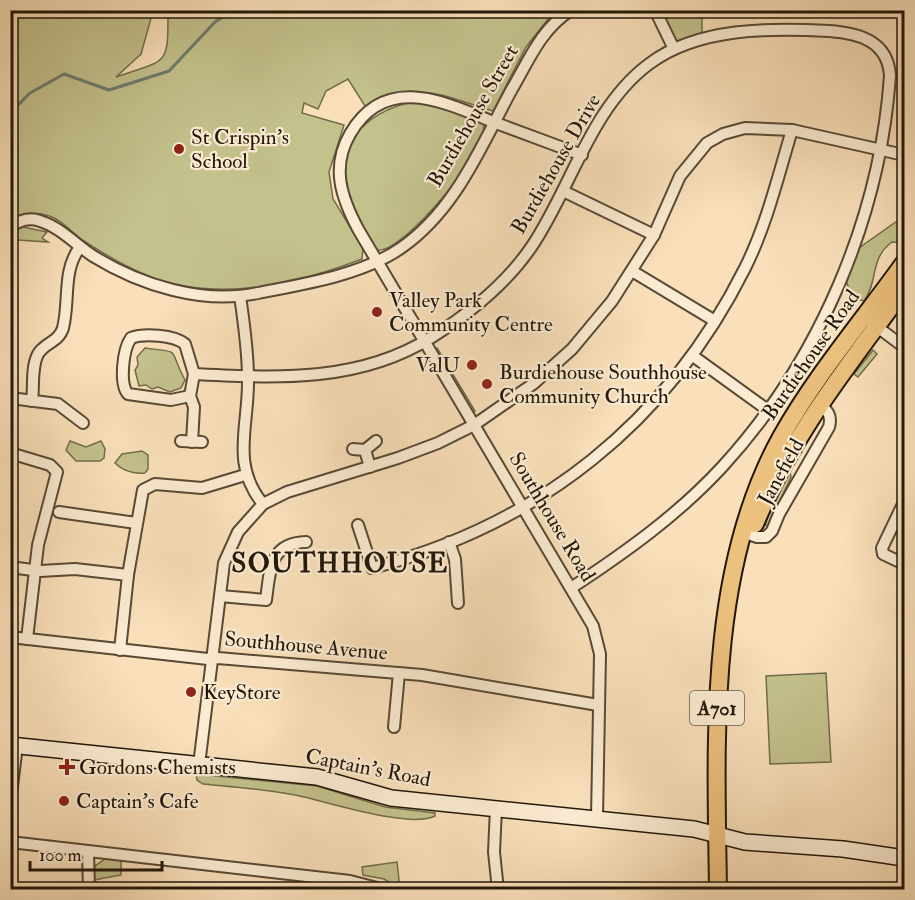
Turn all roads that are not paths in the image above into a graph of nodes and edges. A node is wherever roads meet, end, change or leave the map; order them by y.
1 (571, 10) edge
2 (655, 10) edge
3 (674, 49) junction
4 (495, 122) junction
5 (792, 130) junction
6 (880, 148) junction
7 (582, 155) junction
8 (904, 155) edge
9 (563, 191) junction
10 (10, 227) edge
11 (654, 235) junction
12 (80, 247) junction
13 (378, 261) junction
14 (904, 263) edge
15 (632, 271) junction
16 (904, 289) edge
17 (240, 296) junction
18 (715, 321) junction
19 (871, 322) junction
20 (424, 341) junction
21 (904, 347) edge
22 (693, 356) junction
23 (194, 374) junction
24 (248, 376) junction
25 (190, 396) junction
26 (10, 398) edge
27 (32, 401) junction
28 (769, 411) junction
29 (83, 423) dead end
30 (474, 425) junction
31 (376, 441) dead end
32 (192, 442) dead end
33 (353, 449) dead end
34 (365, 450) junction
35 (10, 453) edge
36 (370, 467) junction
37 (245, 475) junction
38 (904, 502) edge
39 (262, 504) junction
40 (524, 507) junction
41 (59, 512) dead end
42 (136, 523) junction
43 (358, 525) dead end
44 (746, 533) junction
45 (306, 542) dead end
46 (449, 542) junction
47 (904, 564) edge
48 (10, 567) edge
49 (35, 571) junction
50 (128, 575) junction
51 (571, 588) junction
52 (220, 596) junction
53 (458, 603) dead end
54 (10, 637) edge
55 (27, 639) junction
56 (120, 650) junction
57 (213, 658) junction
58 (399, 673) junction
59 (598, 705) junction
60 (394, 727) dead end
61 (14, 745) edge
62 (199, 765) junction
63 (10, 803) edge
64 (496, 808) junction
65 (597, 818) junction
66 (717, 836) junction
67 (10, 842) edge
68 (88, 851) junction
69 (904, 858) edge
70 (89, 890) edge
71 (385, 890) edge
72 (498, 890) edge
73 (718, 890) edge

1 - 4 street, Burdiehouse Street
2 - 3 street
3 - 6 street, Burdiehouse Drive
3 - 7 street, Burdiehouse Drive
4 - 7 street, Southhouse Road
4 - 13 street, Burdiehouse Street
4 - 13 street, Southhouse Road
5 - 6 street
5 - 11 street
5 - 18 street
6 - 8 street
6 - 28 street, Burdiehouse Drive
7 - 9 street, Burdiehouse Drive
9 - 11 street
9 - 20 street, Burdiehouse Drive
10 - 12 street, Burdiehouse Street
11 - 15 street
12 - 17 street, Burdiehouse Street
12 - 27 street
13 - 17 street, Burdiehouse Street
13 - 20 street, Southhouse Road
14 - 19 main road, Burdiehouse Road / A701
15 - 18 street
15 - 30 street
16 - 19 main road, Burdiehouse Road / A701
17 - 24 street
18 - 22 street
19 - 21 street
19 - 44 main road, Burdiehouse Road / A701
19 - 44 main road, Burdiehouse Road / A701
20 - 24 street, Burdiehouse Drive
20 - 30 street, Southhouse Road
22 - 28 street
22 - 40 street
23 - 24 street, Burdiehouse Drive
23 - 25 street
23 - 25 street
24 - 37 street
25 - 32 street
26 - 27 street
27 - 29 street
28 - 51 street, Burdiehouse Drive
30 - 36 street
30 - 40 street, Southhouse Road
31 - 34 street
33 - 34 street
34 - 36 street
35 - 49 street
36 - 39 street
37 - 39 street
37 - 42 street
38 - 47 street
39 - 52 street
40 - 46 street
40 - 51 street, Southhouse Road
41 - 42 street
42 - 50 street
43 - 46 street
44 - 66 main road, Burdiehouse Road / A701
45 - 52 street
46 - 53 street
48 - 49 street
49 - 50 street
49 - 55 street
50 - 56 street
51 - 59 street, Southhouse Road
52 - 57 street
54 - 55 street, Southhouse Avenue
55 - 56 street, Southhouse Avenue
56 - 57 street, Southhouse Avenue
57 - 58 street, Southhouse Avenue
57 - 62 street
58 - 59 street, Southhouse Avenue
58 - 60 street
59 - 65 street, Southhouse Road
61 - 62 main road, Captain's Road
61 - 63 street
62 - 64 main road, Captain's Road
64 - 65 main road, Captain's Road
64 - 72 street
65 - 66 main road, Captain's Road
66 - 69 main road, Captain's Road
66 - 73 main road, A701
67 - 68 street
68 - 70 street
68 - 71 street

